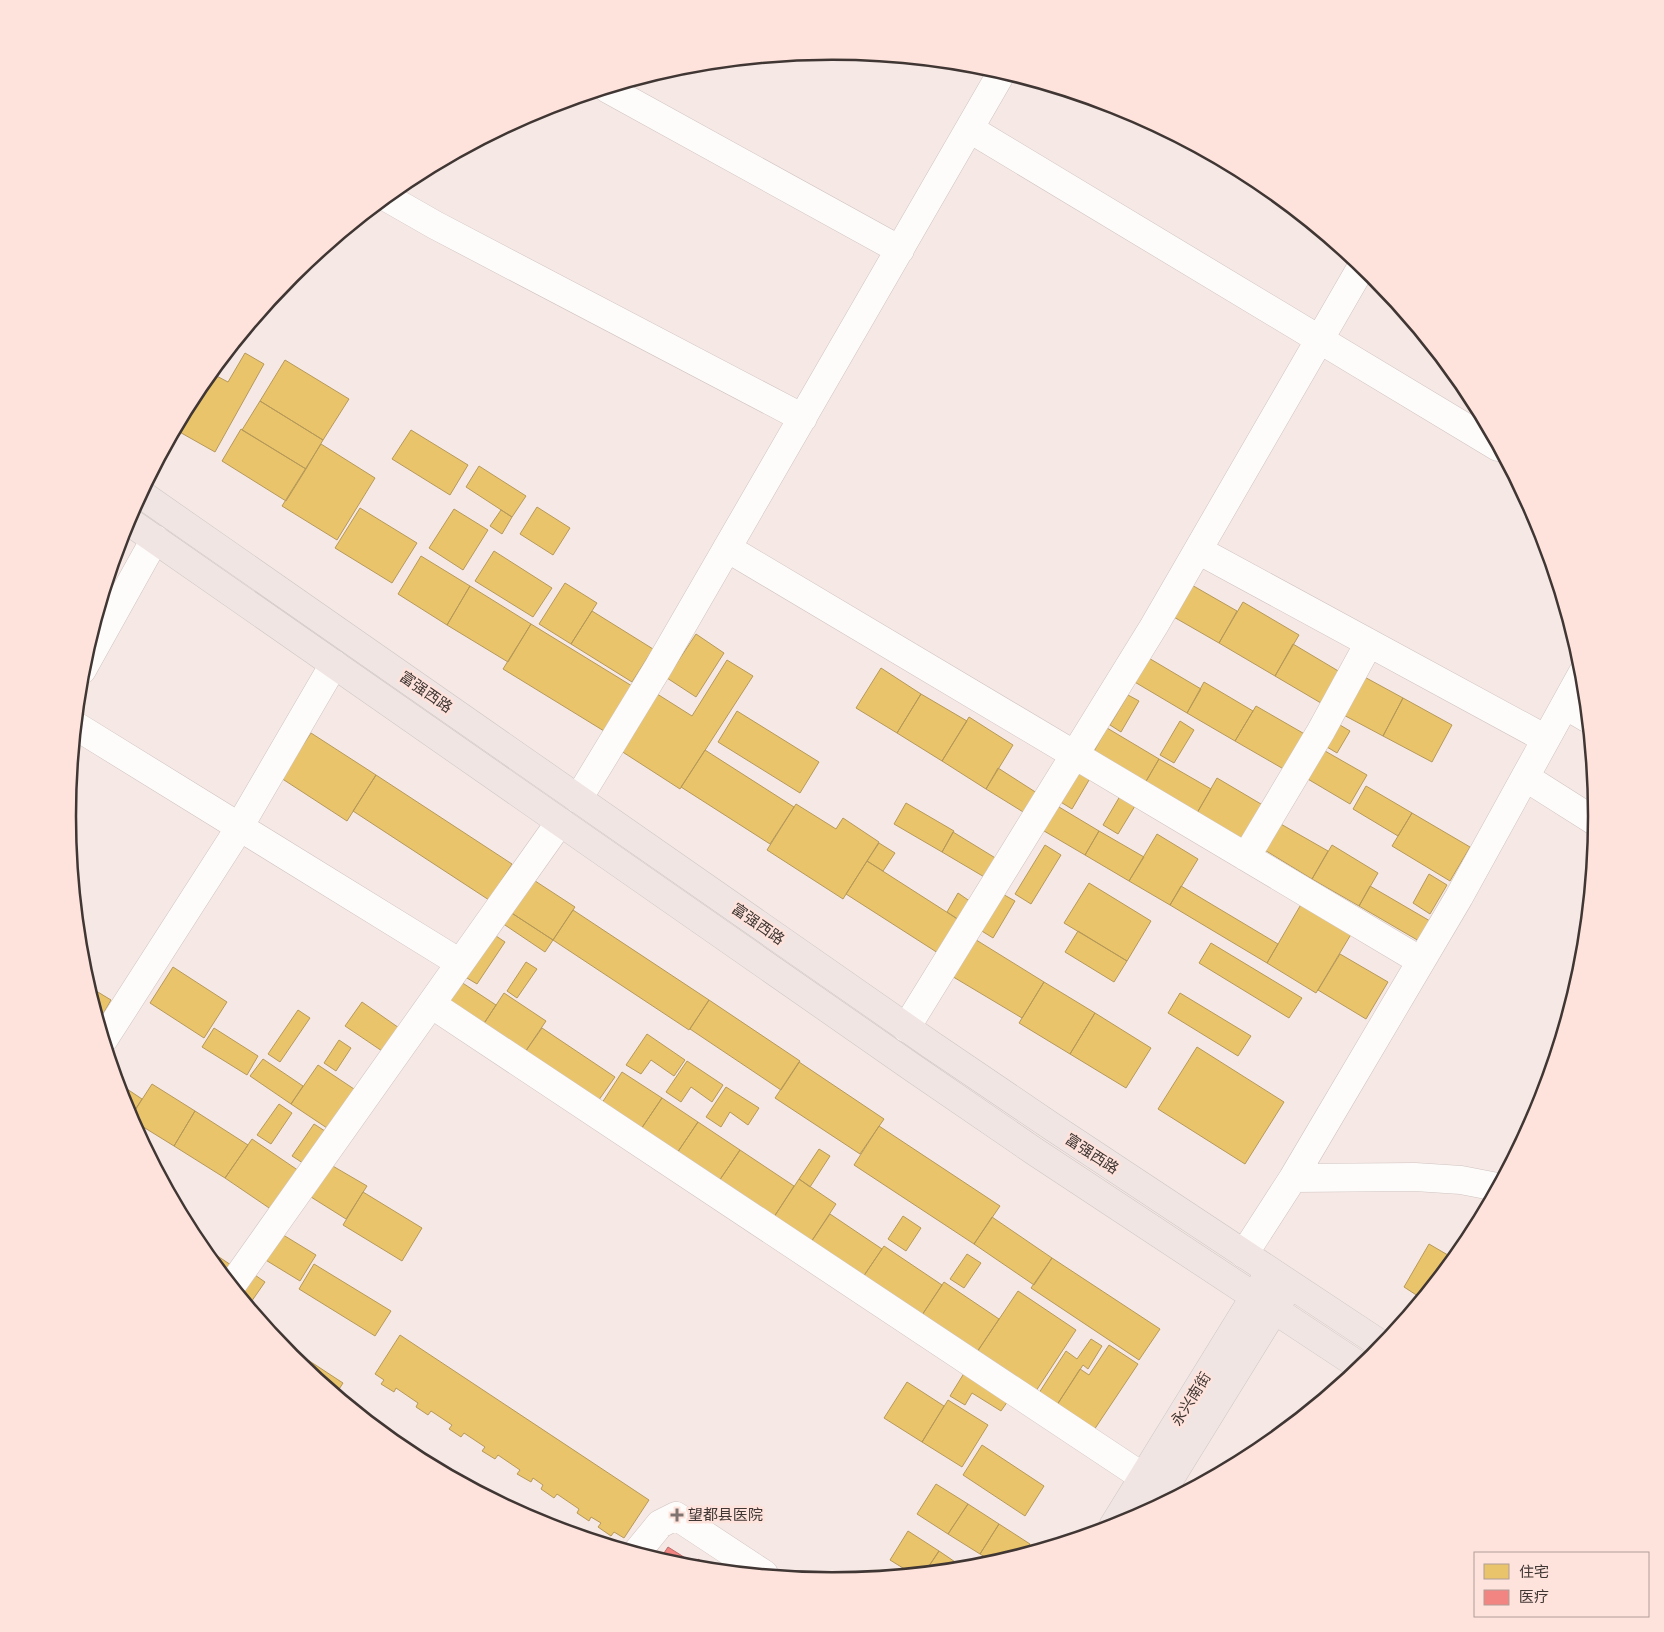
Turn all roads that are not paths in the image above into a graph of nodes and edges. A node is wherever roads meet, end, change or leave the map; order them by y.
1 (998, 79) edge
2 (614, 92) edge
3 (970, 129) junction
4 (393, 201) edge
5 (900, 250) junction
6 (1358, 273) edge
7 (1319, 340) junction
8 (803, 418) junction
9 (1489, 442) edge
10 (147, 498) edge
11 (135, 525) edge
12 (155, 539) junction
13 (727, 548) junction
14 (1198, 550) junction
15 (1369, 643) junction
16 (97, 644) edge
17 (334, 664) junction
18 (1578, 698) edge
19 (1576, 712) edge
20 (81, 729) edge
21 (1546, 739) junction
22 (1075, 755) junction
23 (1525, 778) junction
24 (578, 798) junction
25 (1588, 817) edge
26 (560, 822) junction
27 (240, 826) junction
28 (1246, 857) junction
29 (1421, 961) junction
30 (460, 963) junction
31 (431, 1004) junction
32 (906, 1028) junction
33 (108, 1033) edge
34 (1293, 1178) junction
35 (1491, 1186) edge
36 (1244, 1254) junction
37 (1280, 1277) junction
38 (235, 1280) edge
39 (1264, 1302) junction
40 (1376, 1341) edge
41 (1355, 1362) edge
42 (1143, 1477) junction
43 (1158, 1498) edge
44 (1120, 1514) edge
45 (641, 1547) edge
46 (754, 1568) edge

1 - 3 street
2 - 5 street
3 - 5 street
3 - 7 street
4 - 8 street
5 - 8 street
6 - 7 street
7 - 9 street
7 - 14 street
8 - 13 street
10 - 24 main road, 富强西路
11 - 12 main road, 富强西路
12 - 16 street
12 - 17 main road, 富强西路
13 - 22 street
13 - 24 street
14 - 15 street
14 - 22 street
15 - 21 street
15 - 28 street
17 - 26 main road, 富强西路
17 - 27 street
18 - 19 street
19 - 21 street
20 - 27 street
21 - 23 street
22 - 28 street
22 - 32 street
23 - 25 street
23 - 29 street
24 - 32 main road, 富强西路
26 - 30 street
26 - 39 main road, 富强西路
27 - 30 street
27 - 33 street
28 - 29 street
29 - 34 street
30 - 31 street
31 - 38 street
31 - 42 street
32 - 36 main road, 富强西路
34 - 35 street
34 - 36 street
36 - 37 main road, 富强西路
37 - 39 main road, 永兴南街
37 - 40 main road, 富强西路
39 - 41 main road, 富强西路
39 - 42 main road, 永兴南街
39 - 43 main road, 永兴南街
42 - 44 main road, 永兴南街
45 - 46 street

